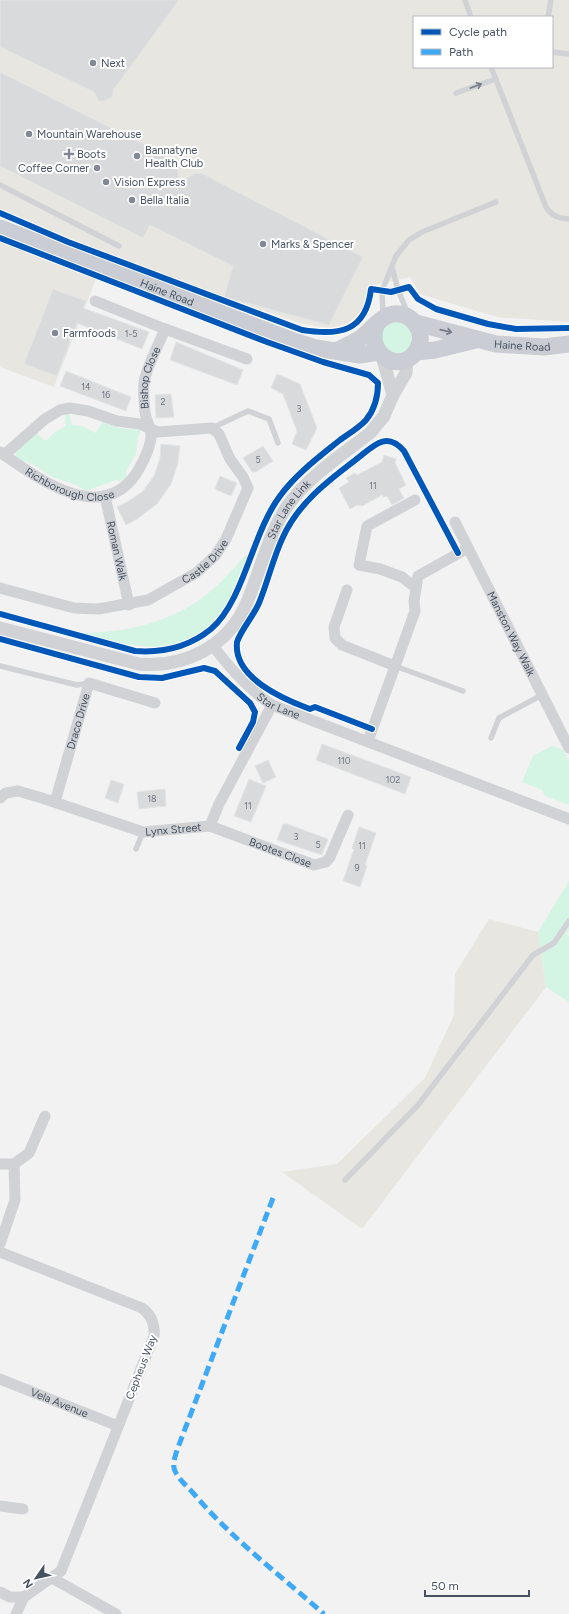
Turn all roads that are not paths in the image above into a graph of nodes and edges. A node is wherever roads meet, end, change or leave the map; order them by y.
1 (465, 0) edge
2 (551, 0) edge
3 (472, 16) edge
4 (548, 16) edge
5 (553, 52) edge
6 (569, 54) edge
7 (491, 68) edge
8 (496, 79) junction
9 (456, 93) dead end
10 (0, 185) edge
11 (496, 202) dead end
12 (569, 219) edge
13 (0, 228) edge
14 (119, 246) dead end
15 (392, 267) junction
16 (95, 301) dead end
17 (413, 321) junction
18 (380, 322) junction
19 (165, 329) junction
20 (476, 340) junction
21 (569, 344) edge
22 (336, 351) junction
23 (380, 354) junction
24 (412, 355) junction
25 (247, 359) dead end
26 (393, 395) junction
27 (149, 428) junction
28 (212, 428) junction
29 (278, 443) dead end
30 (2, 453) edge
31 (105, 496) junction
32 (415, 500) dead end
33 (455, 522) dead end
34 (468, 548) junction
35 (0, 588) edge
36 (416, 588) junction
37 (347, 590) dead end
38 (129, 605) junction
39 (0, 628) edge
40 (213, 646) junction
41 (0, 666) edge
42 (395, 666) junction
43 (89, 683) junction
44 (463, 691) dead end
45 (542, 695) junction
46 (155, 703) dead end
47 (272, 705) junction
48 (491, 738) dead end
49 (368, 741) junction
50 (568, 746) edge
51 (3, 795) edge
52 (55, 802) junction
53 (348, 815) dead end
54 (569, 820) edge
55 (210, 826) junction
56 (143, 832) junction
57 (136, 849) dead end
58 (569, 921) edge
59 (45, 1116) dead end
60 (0, 1164) edge
61 (14, 1164) junction
62 (345, 1180) dead end
63 (0, 1244) edge
64 (0, 1252) edge
65 (0, 1379) edge
66 (118, 1426) junction
67 (0, 1506) edge
68 (23, 1509) dead end
69 (52, 1578) junction
70 (0, 1592) edge
71 (24, 1598) junction
72 (16, 1614) edge
73 (116, 1614) edge

1 - 3 lane
2 - 4 lane
5 - 6 lane
7 - 8 lane
9 -> 8 lane
8 - 12 lane
10 - 14 lane
11 - 15 lane
13 - 22 main road, Haine Road
15 - 17 lane
15 - 18 lane
16 - 19 street
17 - 18 main road, Haine Road
17 -> 20 main road, Haine Road
17 - 24 main road
18 - 22 main road
18 - 23 main road
19 - 25 street
19 - 27 street, Bishop Close
20 - 21 main road, Haine Road
20 - 24 main road, Haine Road
22 - 23 main road, Haine Road
23 - 24 main road, Haine Road
23 - 26 street
24 - 26 street, Star Lane Link
26 - 40 street, Star Lane Link
27 - 28 street
27 - 30 street, Richborough Close
27 - 31 street, Richborough Close
28 - 29 lane
28 - 38 street, Castle Drive
30 - 31 street, Richborough Close
31 - 38 street, Roman Walk
32 - 36 street
33 - 34 street, Manston Way Walk
34 - 36 street
34 - 45 street, Manston Way Walk
35 - 38 street, Castle Drive
36 - 42 street
37 - 42 street
39 - 40 street
40 - 47 street, Star Lane
41 - 43 lane
42 - 44 lane
42 - 49 street
43 - 46 street, Draco Drive
43 - 52 street, Draco Drive
45 - 48 lane
45 - 50 street, Manston Way Walk
47 - 49 street, Star Lane
47 - 55 street, Lynx Street
49 - 54 street, Star Lane
51 - 52 street, Lynx Street
52 - 56 street, Lynx Street
53 - 55 street, Bootes Close
55 - 56 street, Lynx Street
56 - 57 lane
58 - 62 lane
59 - 61 street
60 - 61 street
61 - 63 street
64 - 66 street, Cepheus Way
65 - 66 street, Vela Avenue
66 - 69 street, Cepheus Way
67 - 68 street
69 - 71 street
69 - 73 street
70 - 71 street
71 - 72 street

